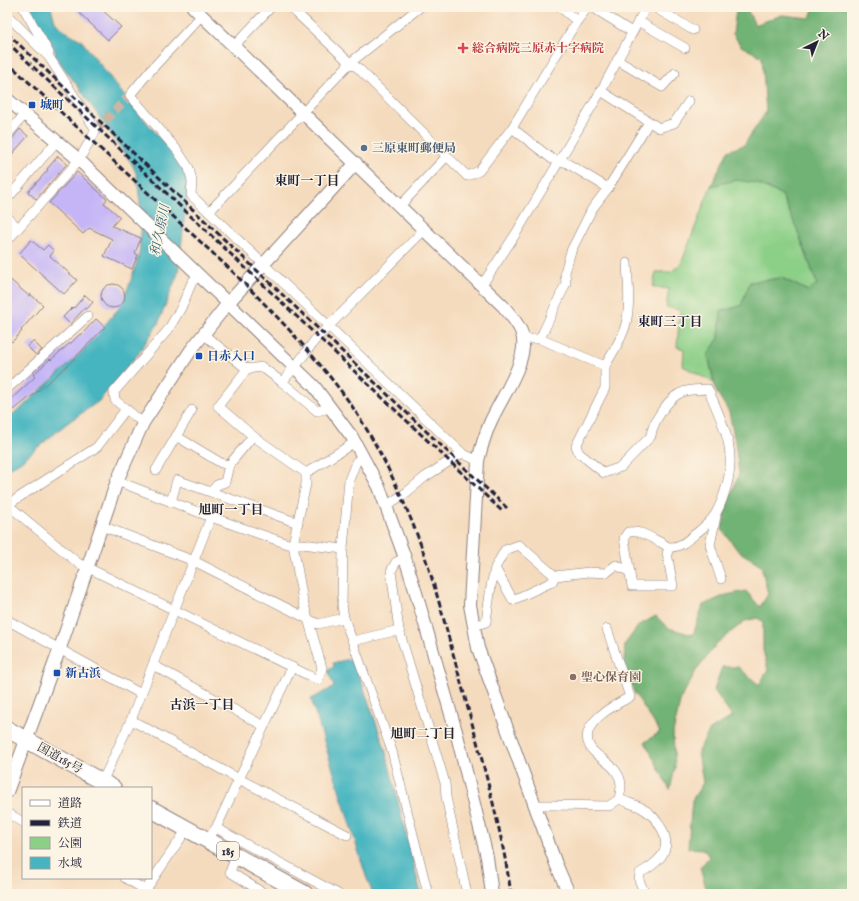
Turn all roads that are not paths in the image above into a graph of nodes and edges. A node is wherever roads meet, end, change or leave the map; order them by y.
1 (23, 7) edge
2 (271, 7) edge
3 (290, 7) edge
4 (420, 7) edge
5 (560, 7) edge
6 (588, 7) edge
7 (592, 7) edge
8 (646, 7) edge
9 (654, 7) edge
10 (198, 11) edge
11 (7, 15) edge
12 (577, 21) junction
13 (638, 21) junction
14 (693, 30) dead end
15 (632, 32) junction
16 (234, 46) junction
17 (686, 48) dead end
18 (49, 57) junction
19 (617, 60) junction
20 (350, 63) junction
21 (675, 74) dead end
22 (601, 91) junction
23 (7, 99) edge
24 (689, 101) dead end
25 (303, 113) junction
26 (25, 114) junction
27 (649, 122) junction
28 (512, 128) junction
29 (7, 135) edge
30 (58, 141) junction
31 (447, 156) junction
32 (79, 160) junction
33 (559, 160) junction
34 (356, 163) junction
35 (608, 188) junction
36 (7, 199) edge
37 (400, 206) junction
38 (209, 212) junction
39 (7, 217) edge
40 (18, 228) junction
41 (424, 230) junction
42 (7, 240) edge
43 (628, 263) dead end
44 (263, 264) junction
45 (199, 275) junction
46 (480, 284) junction
47 (229, 302) junction
48 (88, 316) dead end
49 (328, 326) junction
50 (204, 334) junction
51 (522, 339) junction
52 (540, 339) junction
53 (605, 366) junction
54 (295, 367) junction
55 (247, 369) junction
56 (282, 382) junction
57 (7, 389) edge
58 (330, 408) junction
59 (126, 409) junction
60 (192, 410) dead end
61 (143, 423) junction
62 (176, 436) junction
63 (253, 436) junction
64 (354, 442) junction
65 (462, 453) junction
66 (362, 457) junction
67 (478, 461) junction
68 (229, 466) junction
69 (156, 470) dead end
70 (306, 473) junction
71 (118, 481) junction
72 (212, 492) junction
73 (171, 502) junction
74 (8, 505) edge
75 (386, 506) junction
76 (716, 514) junction
77 (211, 517) junction
78 (298, 523) junction
79 (102, 526) junction
80 (293, 544) junction
81 (670, 547) junction
82 (343, 549) junction
83 (406, 558) junction
84 (194, 561) junction
85 (88, 567) junction
86 (495, 568) junction
87 (630, 572) junction
88 (555, 576) junction
89 (721, 579) dead end
90 (174, 610) junction
91 (344, 618) junction
92 (308, 619) junction
93 (7, 620) edge
94 (474, 626) junction
95 (606, 629) dead end
96 (399, 630) junction
97 (352, 641) junction
98 (60, 648) junction
99 (152, 665) junction
100 (292, 667) junction
101 (141, 694) junction
102 (131, 720) junction
103 (264, 726) junction
104 (7, 729) edge
105 (26, 739) junction
106 (239, 779) junction
107 (108, 785) edge
108 (7, 792) edge
109 (619, 799) junction
110 (535, 806) junction
111 (152, 810) edge
112 (7, 813) edge
113 (22, 821) edge
114 (187, 829) junction
115 (212, 834) junction
116 (347, 835) dead end
117 (236, 856) junction
118 (127, 879) edge
119 (147, 892) edge
120 (265, 894) edge
121 (305, 894) edge
122 (338, 894) edge
123 (428, 894) edge
124 (467, 894) edge
125 (492, 894) edge
126 (569, 894) edge
127 (645, 894) edge

1 - 18 street
2 - 16 street
3 - 20 street
4 - 20 street
5 - 12 street
6 - 12 street
7 - 15 street
8 - 13 street
9 - 14 street
10 - 16 street
10 - 38 street
11 - 18 street
12 - 28 street
13 - 15 street
13 - 17 street
15 - 19 street
16 - 25 street
18 - 32 street
19 - 21 street
19 - 22 street
20 - 25 street
20 - 31 street
22 - 27 street
22 - 33 street
23 - 26 street
24 - 27 street
25 - 34 street
25 - 38 street
26 - 29 street
26 - 30 street
27 - 35 street
28 - 31 street
28 - 33 street
30 - 32 street
30 - 36 street
31 - 37 street
32 - 40 street
32 - 45 street
33 - 35 street
33 - 46 street
34 - 37 street
34 - 44 street
35 - 52 street
37 - 41 street
38 - 44 street
39 - 40 street
40 - 42 street
41 - 46 street
41 - 49 street
43 - 53 street
44 - 47 street
44 - 49 street
45 - 47 street
45 - 59 street
46 - 51 street
47 - 50 street
47 - 54 street
48 - 57 street
49 - 54 street
49 - 65 street
50 - 55 street
50 - 61 street
51 - 52 street
51 - 67 street
52 - 53 street
53 - 76 street
54 - 56 street
54 - 58 street
55 - 56 street
55 - 63 street
56 - 58 street
58 - 64 street
59 - 61 street
59 - 74 street
60 - 62 street
61 - 71 street
62 - 68 street
62 - 69 street
63 - 68 street
63 - 70 street
64 - 66 street
64 - 70 street
65 - 67 street
65 - 75 street
66 - 75 street
66 - 82 street
67 - 94 street
68 - 72 street
70 - 78 street
71 - 73 street
71 - 79 street
72 - 73 street
72 - 78 street
73 - 77 street
74 - 85 street
75 - 83 street
76 - 81 street
76 - 89 street
77 - 80 street
77 - 84 street
78 - 80 street
79 - 84 street
79 - 85 street
80 - 82 street
80 - 92 street
81 - 87 street
81 - 87 street
82 - 91 street
83 - 96 street
83 - 125 street
84 - 90 street
84 - 92 street
85 - 90 street
85 - 98 street
86 - 88 street
86 - 88 street
86 - 94 street
87 - 88 street
90 - 99 street
90 - 100 street
91 - 92 street
91 - 97 street
92 - 100 street
93 - 98 street
94 - 110 street
95 - 109 street
96 - 97 street
96 - 124 street
97 - 123 street
98 - 101 street
98 - 105 street
99 - 101 street
99 - 103 street
100 - 103 street
101 - 102 street
102 - 106 street
102 - 107 street
103 - 106 street
104 - 105 highway, 国道185号
105 - 107 highway, 国道185号
105 - 108 street
106 - 115 street
106 - 116 street
109 - 110 street
109 - 127 street
110 - 126 street
111 - 114 highway, 185
112 - 113 street
114 - 115 highway, 185
114 - 119 street
115 - 117 highway, 185
115 - 122 street
117 - 120 street
117 - 121 highway, 185
118 - 119 street

